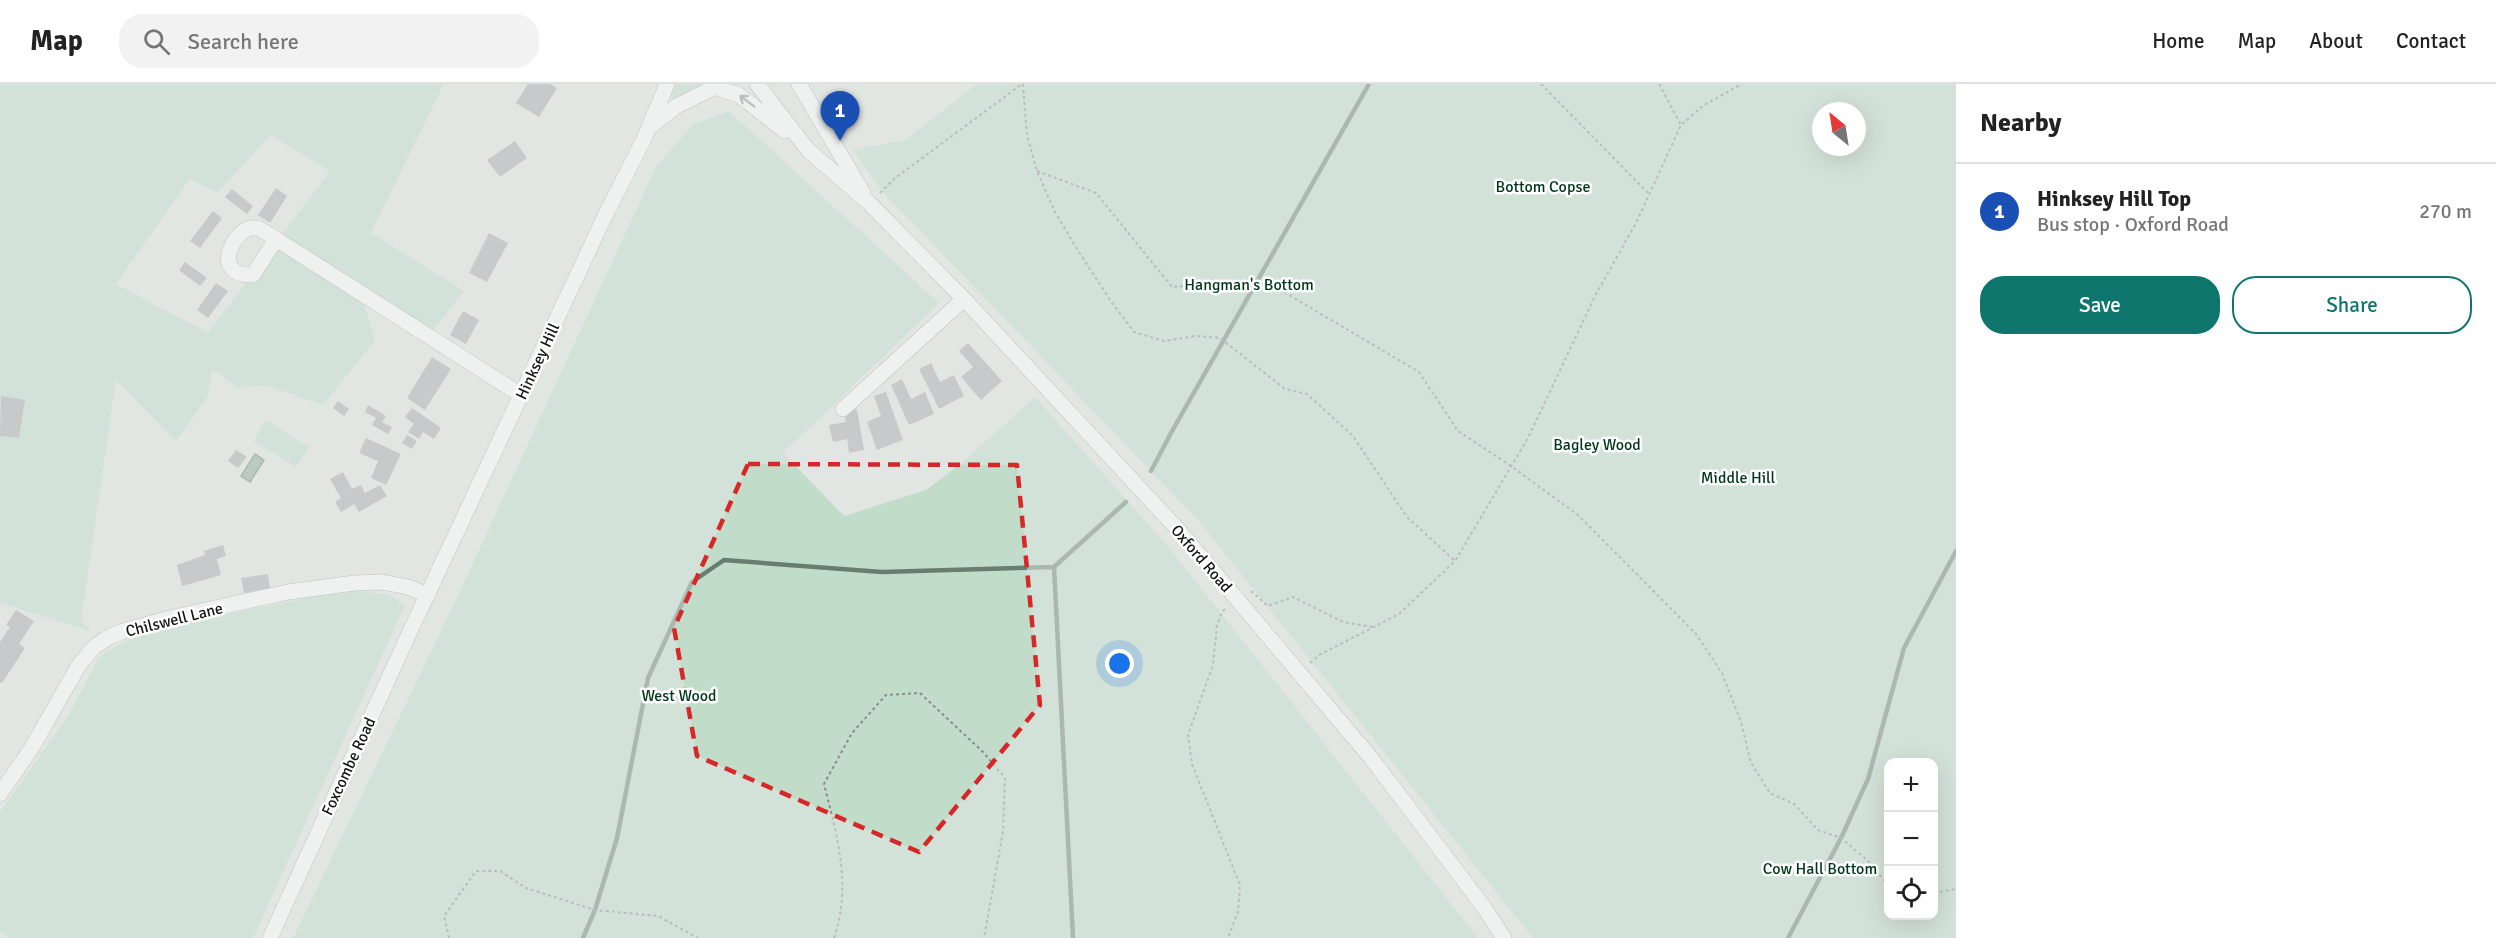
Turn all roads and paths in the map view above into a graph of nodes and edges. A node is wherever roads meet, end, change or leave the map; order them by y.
1 (667, 84) edge
2 (757, 84) edge
3 (799, 84) edge
4 (1022, 84) edge
5 (1541, 84) edge
6 (1659, 84) edge
7 (1742, 84) edge
8 (718, 86) edge
9 (1682, 125) junction
10 (649, 128) junction
11 (808, 150) junction
12 (1037, 171) junction
13 (1649, 193) junction
14 (869, 203) junction
15 (276, 239) dead end
16 (964, 299) junction
17 (521, 395) junction
18 (843, 409) dead end
19 (1511, 466) junction
20 (1455, 561) junction
21 (428, 595) junction
22 (1237, 599) junction
23 (1373, 628) junction
24 (1312, 662) dead end
25 (1, 792) edge
26 (1884, 880) edge
27 (1956, 889) edge
28 (1938, 892) edge
29 (270, 938) edge
30 (449, 938) edge
31 (698, 938) edge
32 (834, 938) edge
33 (984, 938) edge
34 (1228, 938) edge
35 (1504, 938) edge

1 - 10 street, Hinksey Hill
2 - 11 street, Oxford Road
3 - 14 street, Oxford Road
4 - 12 path
4 - 14 path
5 - 13 path
6 - 9 path
7 - 9 path
8 - 10 street, Hinksey Hill
11 -> 8 street, Oxford Road
9 - 13 path
10 - 17 street, Hinksey Hill
11 - 14 street, Oxford Road
12 - 19 path
12 - 20 path
13 - 19 path
14 - 16 street, Oxford Road
15 - 17 street
16 - 18 street
16 - 22 street, Oxford Road
17 - 21 street, Hinksey Hill
19 - 20 path
19 - 26 path
20 - 23 path
21 - 25 street, Chilswell Lane
21 - 29 street, Foxcombe Road
22 - 23 path
22 - 34 path
22 - 35 street, Oxford Road
23 - 24 path
27 - 28 path
30 - 31 path
32 - 33 path

